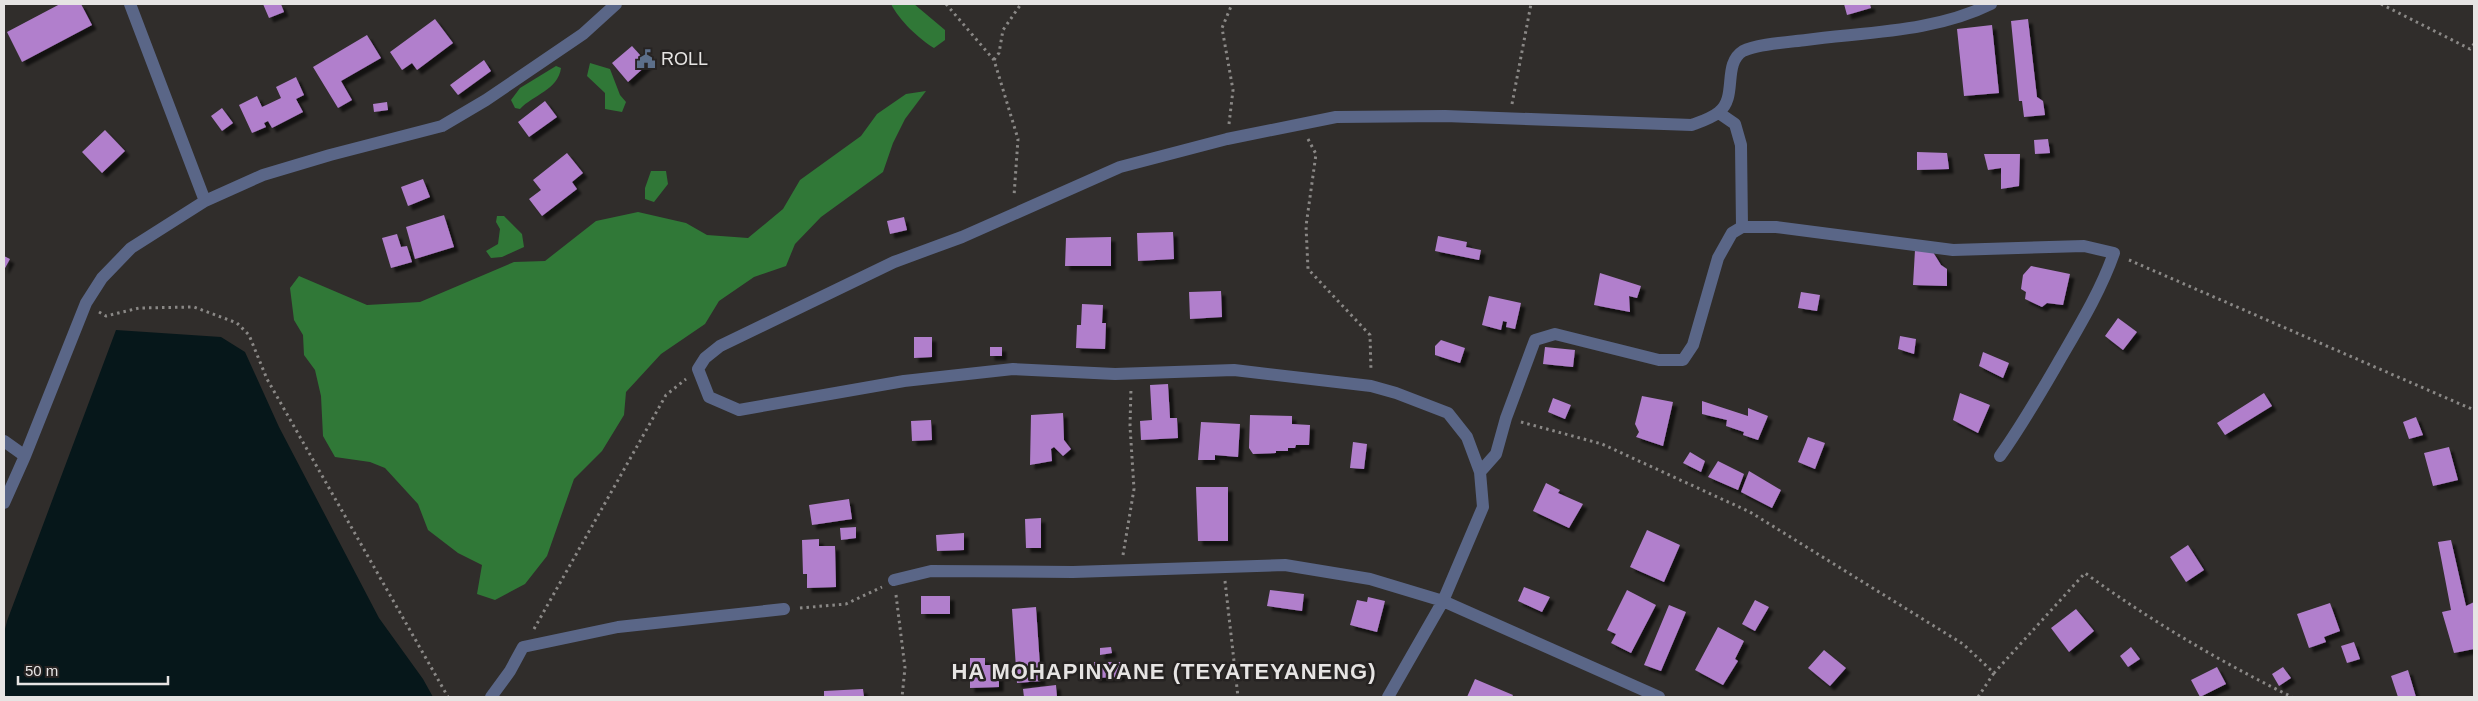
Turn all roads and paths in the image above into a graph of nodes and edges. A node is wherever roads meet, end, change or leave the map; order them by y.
1 (130, 4) edge
2 (616, 4) edge
3 (946, 4) edge
4 (1021, 4) edge
5 (1232, 4) edge
6 (1532, 4) edge
7 (1991, 4) edge
8 (2381, 4) edge
9 (2474, 44) edge
10 (994, 60) junction
11 (1719, 113) junction
12 (1509, 119) junction
13 (1300, 124) junction
14 (1227, 139) junction
15 (205, 202) junction
16 (1013, 214) junction
17 (1742, 227) junction
18 (2114, 253) junction
19 (86, 303) junction
20 (698, 369) junction
21 (1115, 374) junction
22 (1371, 386) junction
23 (2474, 410) edge
24 (1506, 418) junction
25 (4, 441) edge
26 (25, 456) junction
27 (2000, 456) dead end
28 (1480, 472) junction
29 (4, 503) edge
30 (1223, 566) junction
31 (1120, 571) junction
32 (894, 580) junction
33 (1443, 601) junction
34 (784, 609) joint
35 (523, 646) junction
36 (1994, 673) junction
37 (448, 697) edge
38 (491, 697) edge
39 (902, 697) edge
40 (1238, 697) edge
41 (1388, 697) edge
42 (1659, 697) edge
43 (1978, 697) edge
44 (2292, 697) edge

1 - 15 street
2 - 15 street
3 - 10 path
4 - 10 path
5 - 14 path
6 - 12 path
7 - 11 street
8 - 9 path
10 - 16 path
11 - 12 street
11 - 17 street
12 - 13 street
13 - 14 street
13 - 22 path
14 - 16 street
15 - 19 street
16 - 20 street
17 - 18 street
17 - 24 street
18 - 23 path
18 - 27 street
19 - 26 street
19 - 37 path
20 - 21 street
20 - 35 path
21 - 22 street
21 - 31 path
22 - 28 street
24 - 28 street
24 - 36 path
25 - 26 street
26 - 29 street
28 - 33 street
30 - 31 street
30 - 33 street
30 - 40 path
31 - 32 street
32 - 34 path
32 - 39 path
33 - 41 street
33 - 42 street
34 - 35 street
35 - 38 street
36 - 43 path
36 - 44 path

